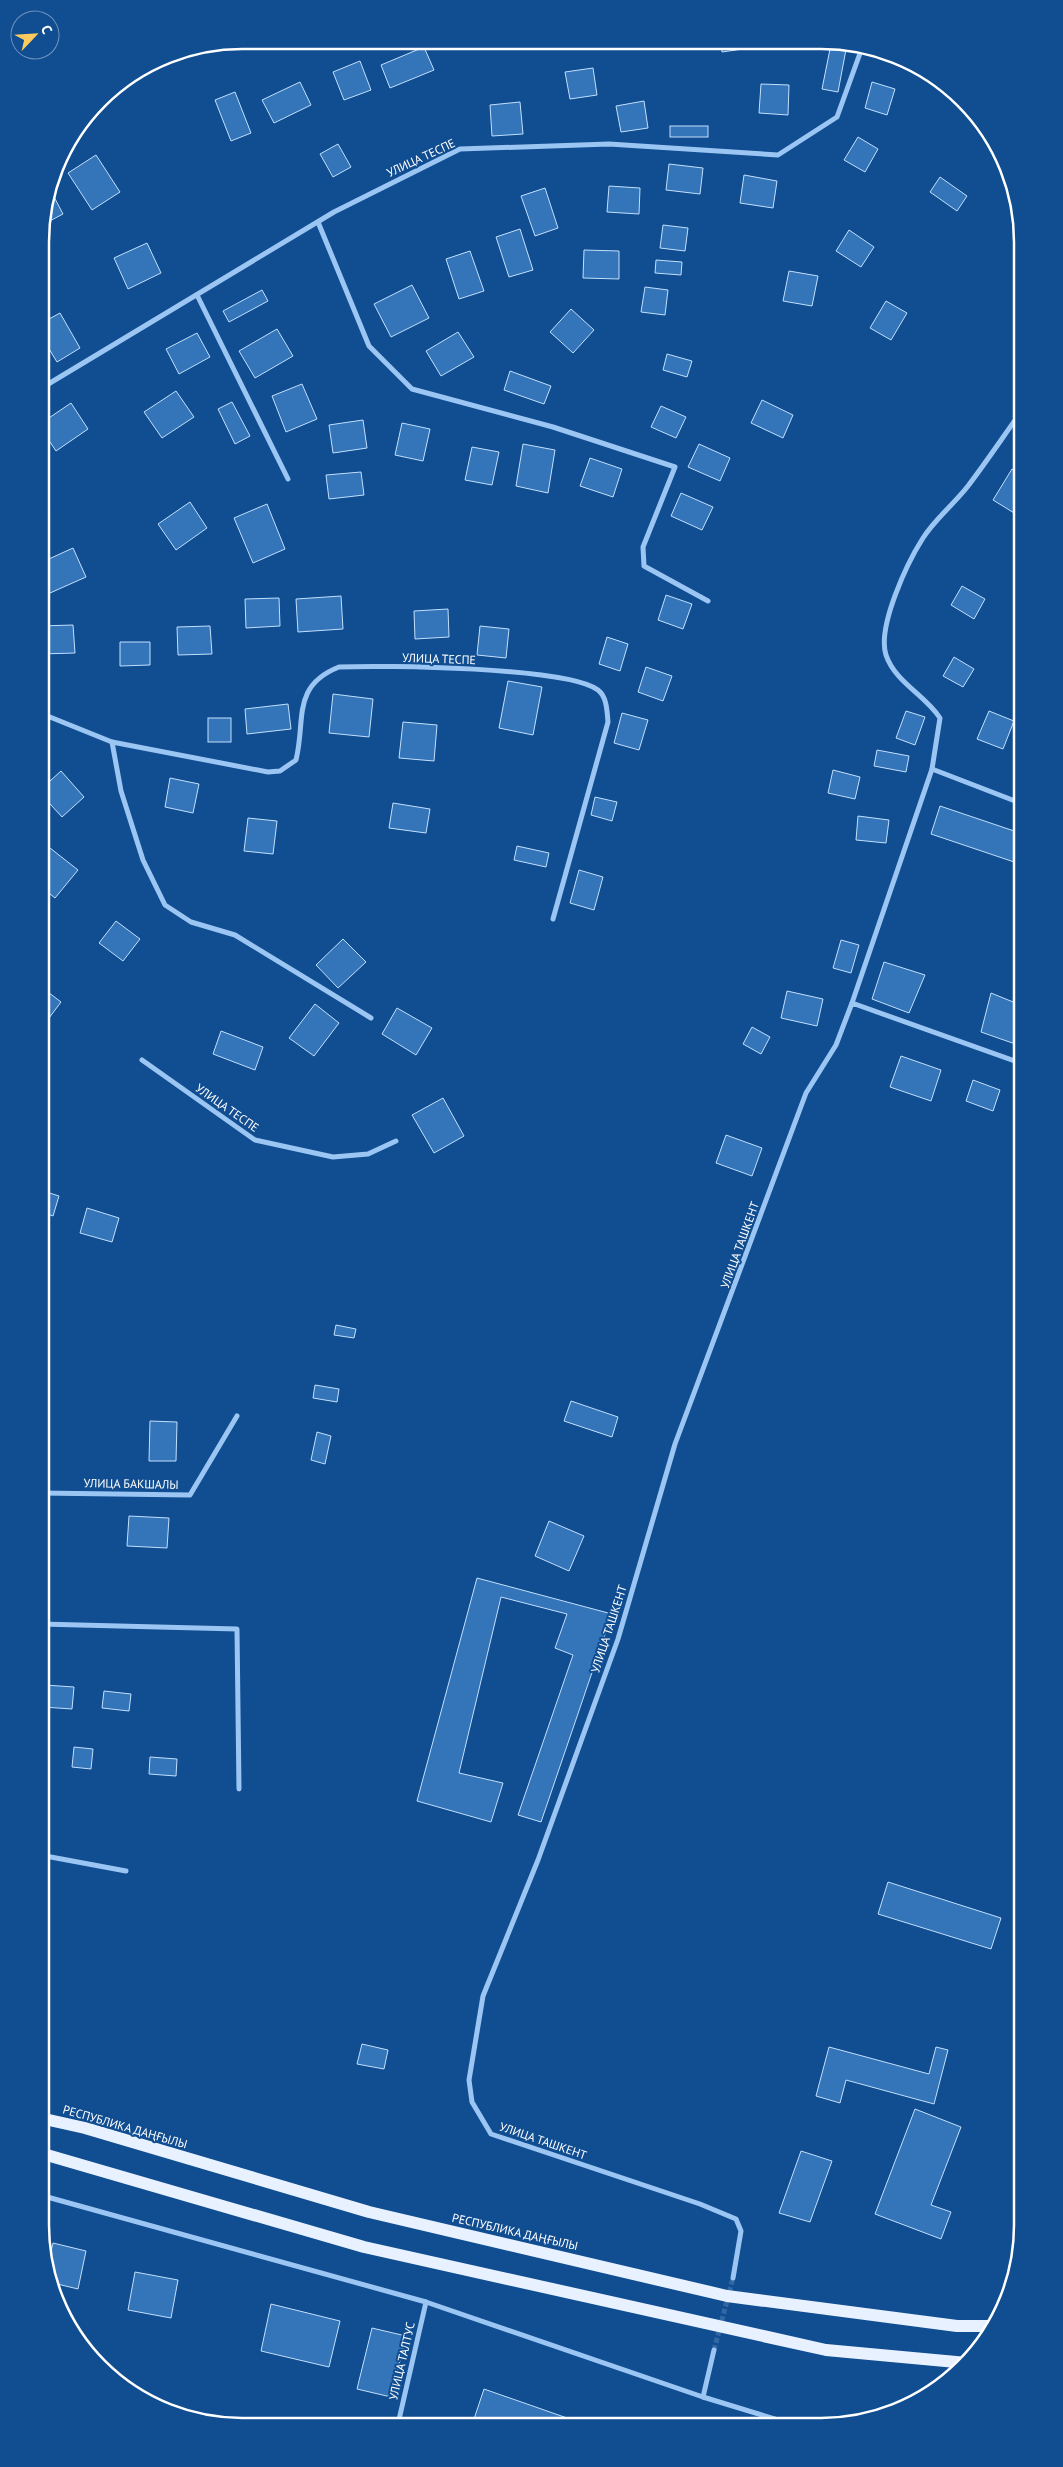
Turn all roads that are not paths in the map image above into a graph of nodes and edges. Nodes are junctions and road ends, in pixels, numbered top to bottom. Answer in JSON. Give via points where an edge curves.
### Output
{"nodes":[{"id":1,"x":860,"y":52,"type":"edge"},
{"id":2,"x":318,"y":222,"type":"junction"},
{"id":3,"x":197,"y":295,"type":"junction"},
{"id":4,"x":49,"y":384,"type":"edge"},
{"id":5,"x":1014,"y":421,"type":"edge"},
{"id":6,"x":288,"y":479,"type":"dead end"},
{"id":7,"x":708,"y":602,"type":"dead end"},
{"id":8,"x":49,"y":717,"type":"edge"},
{"id":9,"x":112,"y":742,"type":"junction"},
{"id":10,"x":932,"y":769,"type":"junction"},
{"id":11,"x":1014,"y":801,"type":"edge"},
{"id":12,"x":553,"y":919,"type":"dead end"},
{"id":13,"x":852,"y":1003,"type":"junction"},
{"id":14,"x":371,"y":1018,"type":"dead end"},
{"id":15,"x":142,"y":1060,"type":"dead end"},
{"id":16,"x":1014,"y":1061,"type":"edge"},
{"id":17,"x":396,"y":1141,"type":"dead end"},
{"id":18,"x":237,"y":1416,"type":"dead end"},
{"id":19,"x":49,"y":1493,"type":"edge"},
{"id":20,"x":49,"y":1624,"type":"edge"},
{"id":21,"x":239,"y":1789,"type":"dead end"},
{"id":22,"x":49,"y":1857,"type":"edge"},
{"id":23,"x":126,"y":1871,"type":"dead end"},
{"id":24,"x":49,"y":2120,"type":"edge"},
{"id":25,"x":49,"y":2156,"type":"edge"},
{"id":26,"x":49,"y":2197,"type":"edge"},
{"id":27,"x":733,"y":2278,"type":"tunnel mouth"},
{"id":28,"x":426,"y":2302,"type":"junction"},
{"id":29,"x":986,"y":2326,"type":"edge"},
{"id":30,"x":714,"y":2350,"type":"tunnel mouth"},
{"id":31,"x":957,"y":2362,"type":"edge"},
{"id":32,"x":703,"y":2397,"type":"junction"},
{"id":33,"x":399,"y":2418,"type":"edge"},
{"id":34,"x":772,"y":2418,"type":"edge"}],
"edges":[{"from":1,"to":2,"type":"street","name":"УЛИЦА ТЕСПЕ","via":[[836,117],[778,155],[609,144],[460,149]]},
{"from":2,"to":3,"type":"street","name":"УЛИЦА ТЕСПЕ"},
{"from":2,"to":7,"type":"street","via":[[369,346],[412,389],[553,427],[674,467],[643,547],[644,566]]},
{"from":3,"to":4,"type":"street","name":"УЛИЦА ТЕСПЕ"},
{"from":3,"to":6,"type":"street"},
{"from":5,"to":10,"type":"street","name":"УЛИЦА ТАШКЕНТ","via":[[968,487],[924,537],[896,590],[883,642],[893,670],[940,718]]},
{"from":8,"to":9,"type":"street","name":"УЛИЦА ТЕСПЕ"},
{"from":9,"to":12,"type":"street","name":"УЛИЦА ТЕСПЕ","via":[[268,772],[280,771],[296,760],[304,698],[326,672],[339,667],[543,674],[582,682],[602,695],[608,722]]},
{"from":9,"to":14,"type":"street","via":[[121,791],[143,860],[165,905],[191,922],[235,935]]},
{"from":10,"to":11,"type":"street"},
{"from":10,"to":13,"type":"street","name":"УЛИЦА ТАШКЕНТ"},
{"from":13,"to":16,"type":"street"},
{"from":13,"to":27,"type":"street","name":"УЛИЦА ТАШКЕНТ","via":[[836,1045],[806,1093],[675,1444],[618,1639],[538,1860],[483,1996],[469,2080],[472,2102],[491,2134],[736,2219],[741,2230]]},
{"from":15,"to":17,"type":"street","name":"УЛИЦА ТЕСПЕ","via":[[255,1140],[333,1157],[368,1154]]},
{"from":18,"to":19,"type":"street","name":"УЛИЦА БАКШАЛЫ","via":[[190,1495]]},
{"from":20,"to":21,"type":"street","via":[[237,1629]]},
{"from":22,"to":23,"type":"street"},
{"from":24,"to":29,"type":"main road","name":"РЕСПУБЛИКА ДАҢҒЫЛЫ","via":[[369,2212],[727,2296],[957,2326]]},
{"from":25,"to":31,"type":"main road","via":[[364,2247],[826,2350]]},
{"from":26,"to":28,"type":"street"},
{"from":28,"to":32,"type":"street"},
{"from":28,"to":33,"type":"street","name":"УЛИЦА ТАЛТУС"},
{"from":30,"to":32,"type":"street"},
{"from":32,"to":34,"type":"street"}]}
